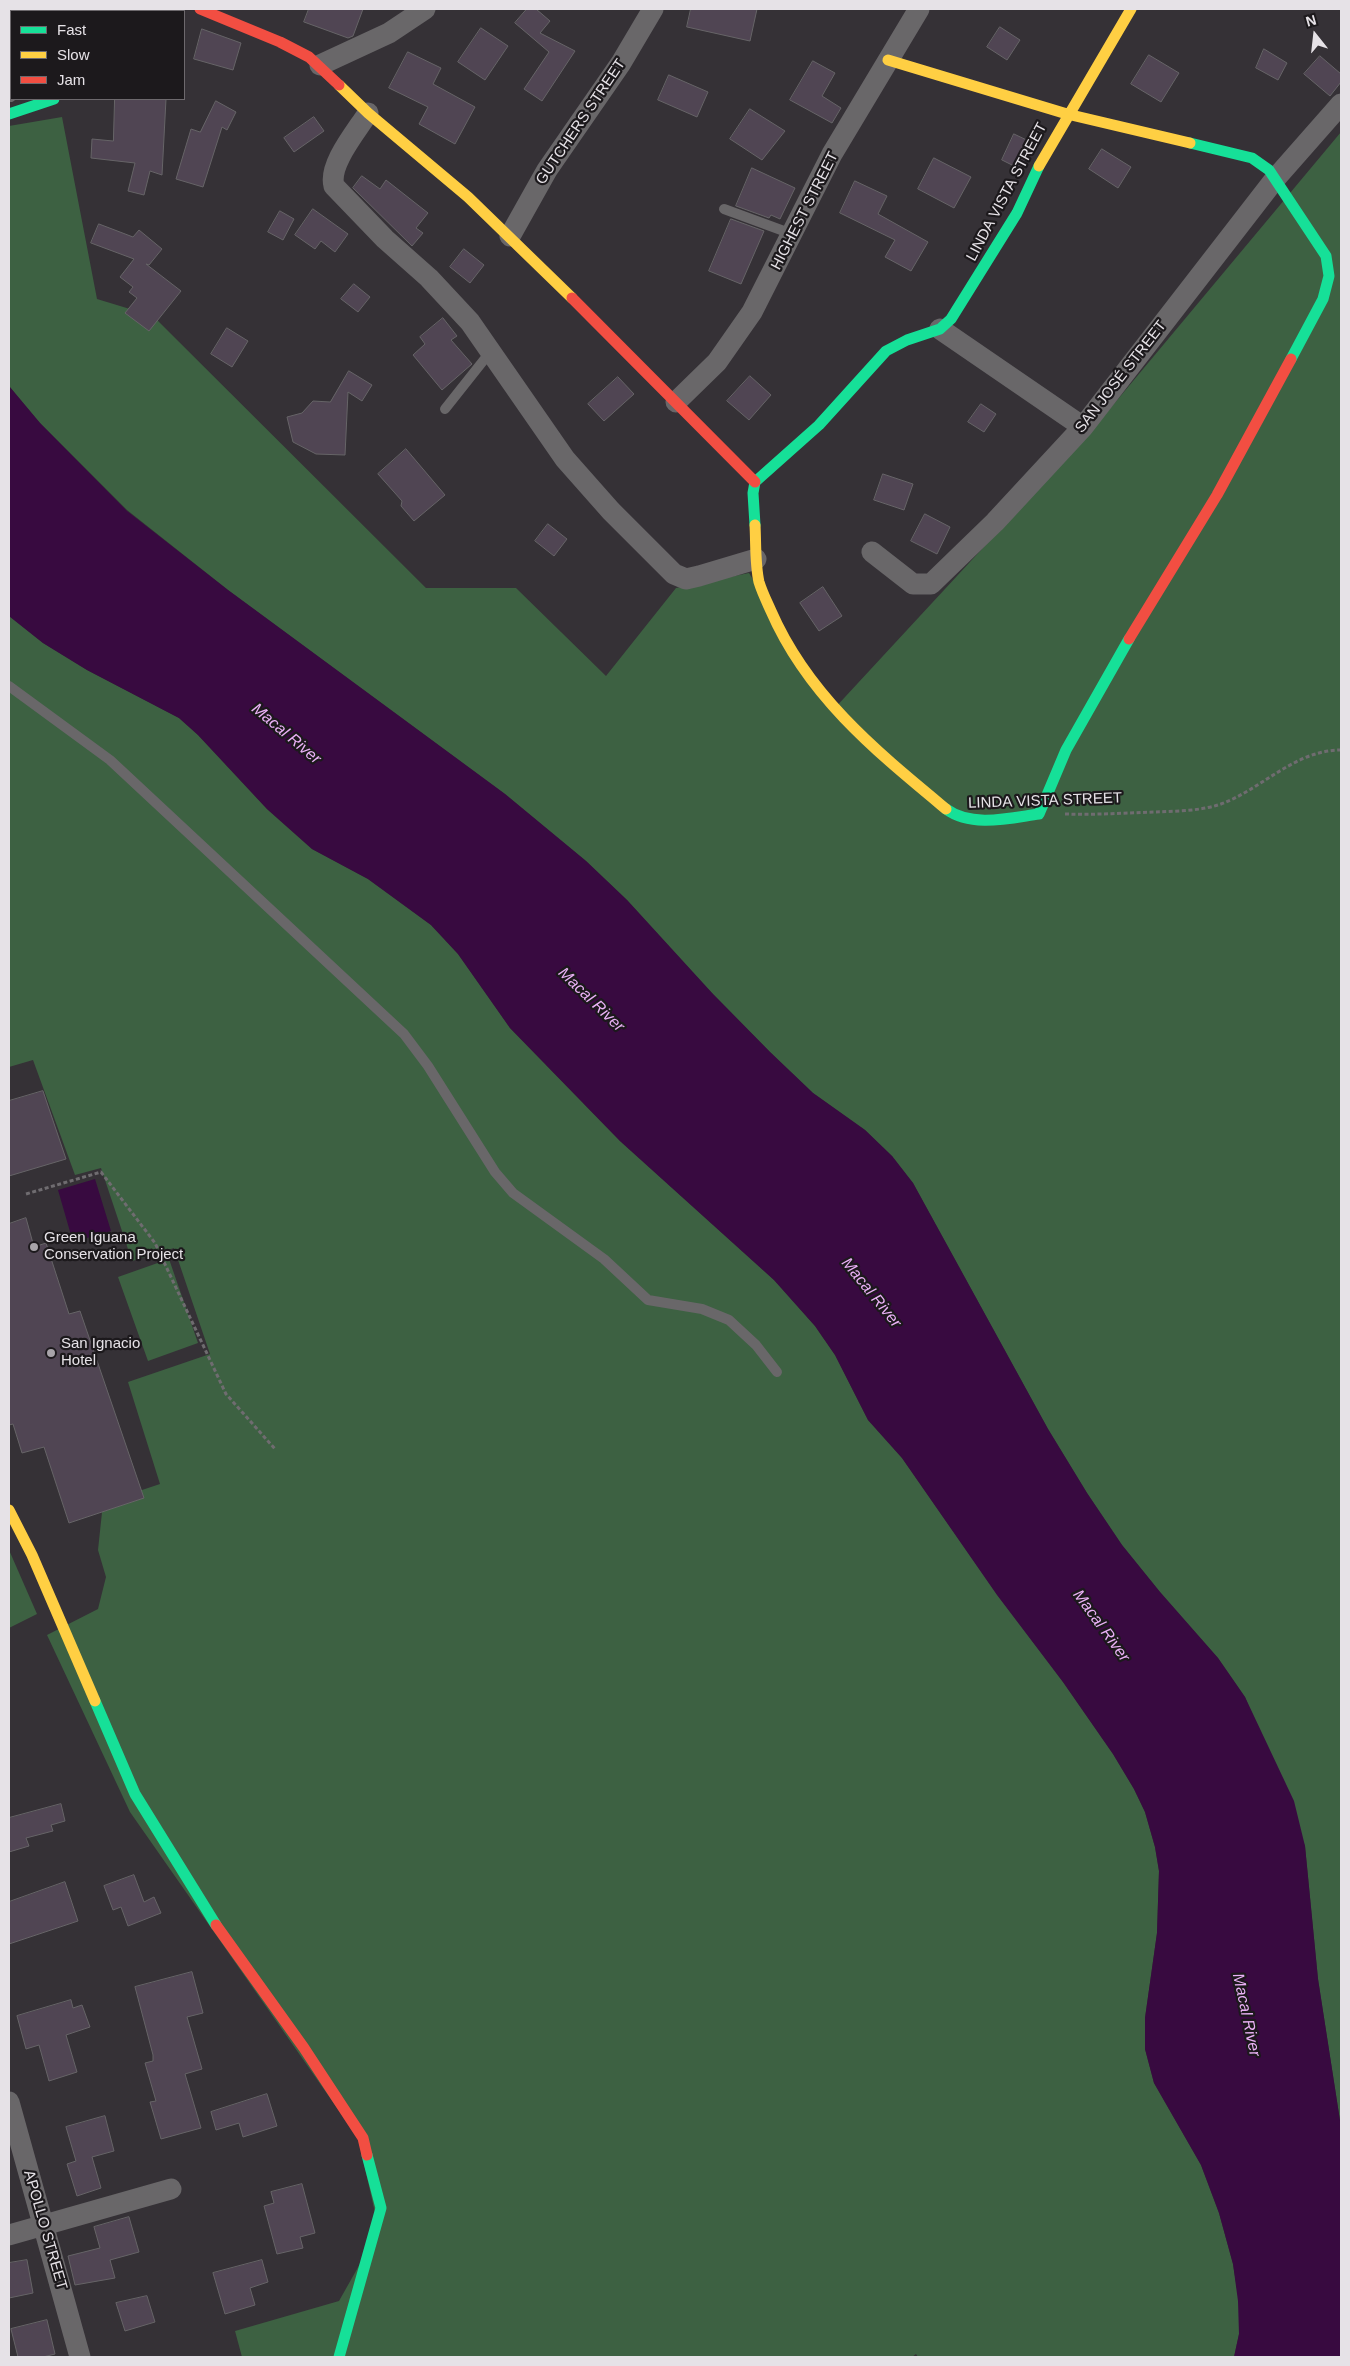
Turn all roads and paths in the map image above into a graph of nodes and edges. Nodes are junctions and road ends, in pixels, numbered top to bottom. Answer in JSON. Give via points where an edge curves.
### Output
{"nodes":[{"id":1,"x":200,"y":9,"type":"edge"},
{"id":2,"x":425,"y":9,"type":"edge"},
{"id":3,"x":653,"y":9,"type":"edge"},
{"id":4,"x":919,"y":9,"type":"edge"},
{"id":5,"x":1131,"y":9,"type":"edge"},
{"id":6,"x":888,"y":60,"type":"junction"},
{"id":7,"x":320,"y":66,"type":"junction"},
{"id":8,"x":22,"y":100,"type":"edge"},
{"id":9,"x":51,"y":100,"type":"edge"},
{"id":10,"x":1341,"y":104,"type":"edge"},
{"id":11,"x":33,"y":107,"type":"junction"},
{"id":12,"x":9,"y":114,"type":"edge"},
{"id":13,"x":368,"y":114,"type":"junction"},
{"id":14,"x":1067,"y":114,"type":"junction"},
{"id":15,"x":1275,"y":179,"type":"junction"},
{"id":16,"x":724,"y":209,"type":"dead end"},
{"id":17,"x":792,"y":234,"type":"junction"},
{"id":18,"x":510,"y":236,"type":"junction"},
{"id":19,"x":940,"y":329,"type":"junction"},
{"id":20,"x":492,"y":350,"type":"junction"},
{"id":21,"x":676,"y":402,"type":"junction"},
{"id":22,"x":445,"y":409,"type":"dead end"},
{"id":23,"x":1083,"y":427,"type":"junction"},
{"id":24,"x":755,"y":482,"type":"junction"},
{"id":25,"x":872,"y":552,"type":"dead end"},
{"id":26,"x":756,"y":559,"type":"junction"},
{"id":27,"x":9,"y":686,"type":"edge"},
{"id":28,"x":1341,"y":750,"type":"edge"},
{"id":29,"x":1039,"y":814,"type":"junction"},
{"id":30,"x":26,"y":1194,"type":"dead end"},
{"id":31,"x":777,"y":1372,"type":"dead end"},
{"id":32,"x":275,"y":1449,"type":"dead end"},
{"id":33,"x":9,"y":1510,"type":"edge"},
{"id":34,"x":9,"y":2102,"type":"edge"},
{"id":35,"x":171,"y":2189,"type":"dead end"},
{"id":36,"x":44,"y":2224,"type":"junction"},
{"id":37,"x":9,"y":2235,"type":"edge"},
{"id":38,"x":80,"y":2357,"type":"edge"},
{"id":39,"x":339,"y":2357,"type":"edge"}],
"edges":[{"from":1,"to":7,"type":"street","via":[[280,42]]},
{"from":2,"to":7,"type":"street","via":[[389,33]]},
{"from":3,"to":18,"type":"street","name":"GUTCHERS STREET","via":[[547,170]]},
{"from":4,"to":6,"type":"street","name":"HIGHEST STREET"},
{"from":5,"to":14,"type":"street","name":"LINDA VISTA STREET"},
{"from":6,"to":14,"type":"street"},
{"from":6,"to":17,"type":"street","name":"HIGHEST STREET","via":[[832,154]]},
{"from":7,"to":13,"type":"street"},
{"from":8,"to":11,"type":"lane"},
{"from":9,"to":11,"type":"street"},
{"from":10,"to":15,"type":"street","name":"SAN JOSÉ STREET"},
{"from":11,"to":12,"type":"street"},
{"from":13,"to":18,"type":"street"},
{"from":13,"to":20,"type":"street","via":[[335,166],[331,177],[334,186],[385,239],[429,278]]},
{"from":14,"to":15,"type":"street","via":[[1252,158],[1265,166]]},
{"from":14,"to":19,"type":"street","name":"LINDA VISTA STREET","via":[[1017,213],[961,306]]},
{"from":15,"to":23,"type":"street","name":"SAN JOSÉ STREET"},
{"from":15,"to":29,"type":"street","via":[[1326,256],[1329,276],[1322,299],[1217,495],[1118,656],[1066,750]]},
{"from":16,"to":17,"type":"lane"},
{"from":17,"to":21,"type":"street","name":"HIGHEST STREET","via":[[752,312],[730,345]]},
{"from":18,"to":21,"type":"street"},
{"from":19,"to":23,"type":"street"},
{"from":19,"to":24,"type":"street","name":"LINDA VISTA STREET","via":[[886,351],[819,425]]},
{"from":20,"to":22,"type":"lane"},
{"from":20,"to":26,"type":"street","via":[[565,459],[674,574],[686,578],[699,576]]},
{"from":21,"to":24,"type":"street"},
{"from":23,"to":25,"type":"street","name":"SAN JOSÉ STREET","via":[[995,522],[931,584],[913,584]]},
{"from":24,"to":26,"type":"street","name":"LINDA VISTA STREET"},
{"from":26,"to":29,"type":"street","name":"LINDA VISTA STREET","via":[[767,606],[805,671],[838,714],[883,757],[960,818],[985,820]]},
{"from":27,"to":31,"type":"lane","via":[[110,760],[404,1034],[513,1194],[604,1259],[648,1300],[702,1309],[729,1320],[756,1345]]},
{"from":28,"to":29,"type":"path","name":"LINDA VISTA STREET","via":[[1308,757],[1210,807],[1096,815]]},
{"from":30,"to":32,"type":"path","via":[[101,1172],[155,1244],[226,1394]]},
{"from":33,"to":39,"type":"street","via":[[32,1555],[135,1794],[202,1905],[304,2048],[363,2138],[381,2208]]},
{"from":34,"to":36,"type":"street","name":"APOLLO STREET"},
{"from":35,"to":36,"type":"street"},
{"from":36,"to":37,"type":"street"},
{"from":36,"to":38,"type":"street","name":"APOLLO STREET"}]}
